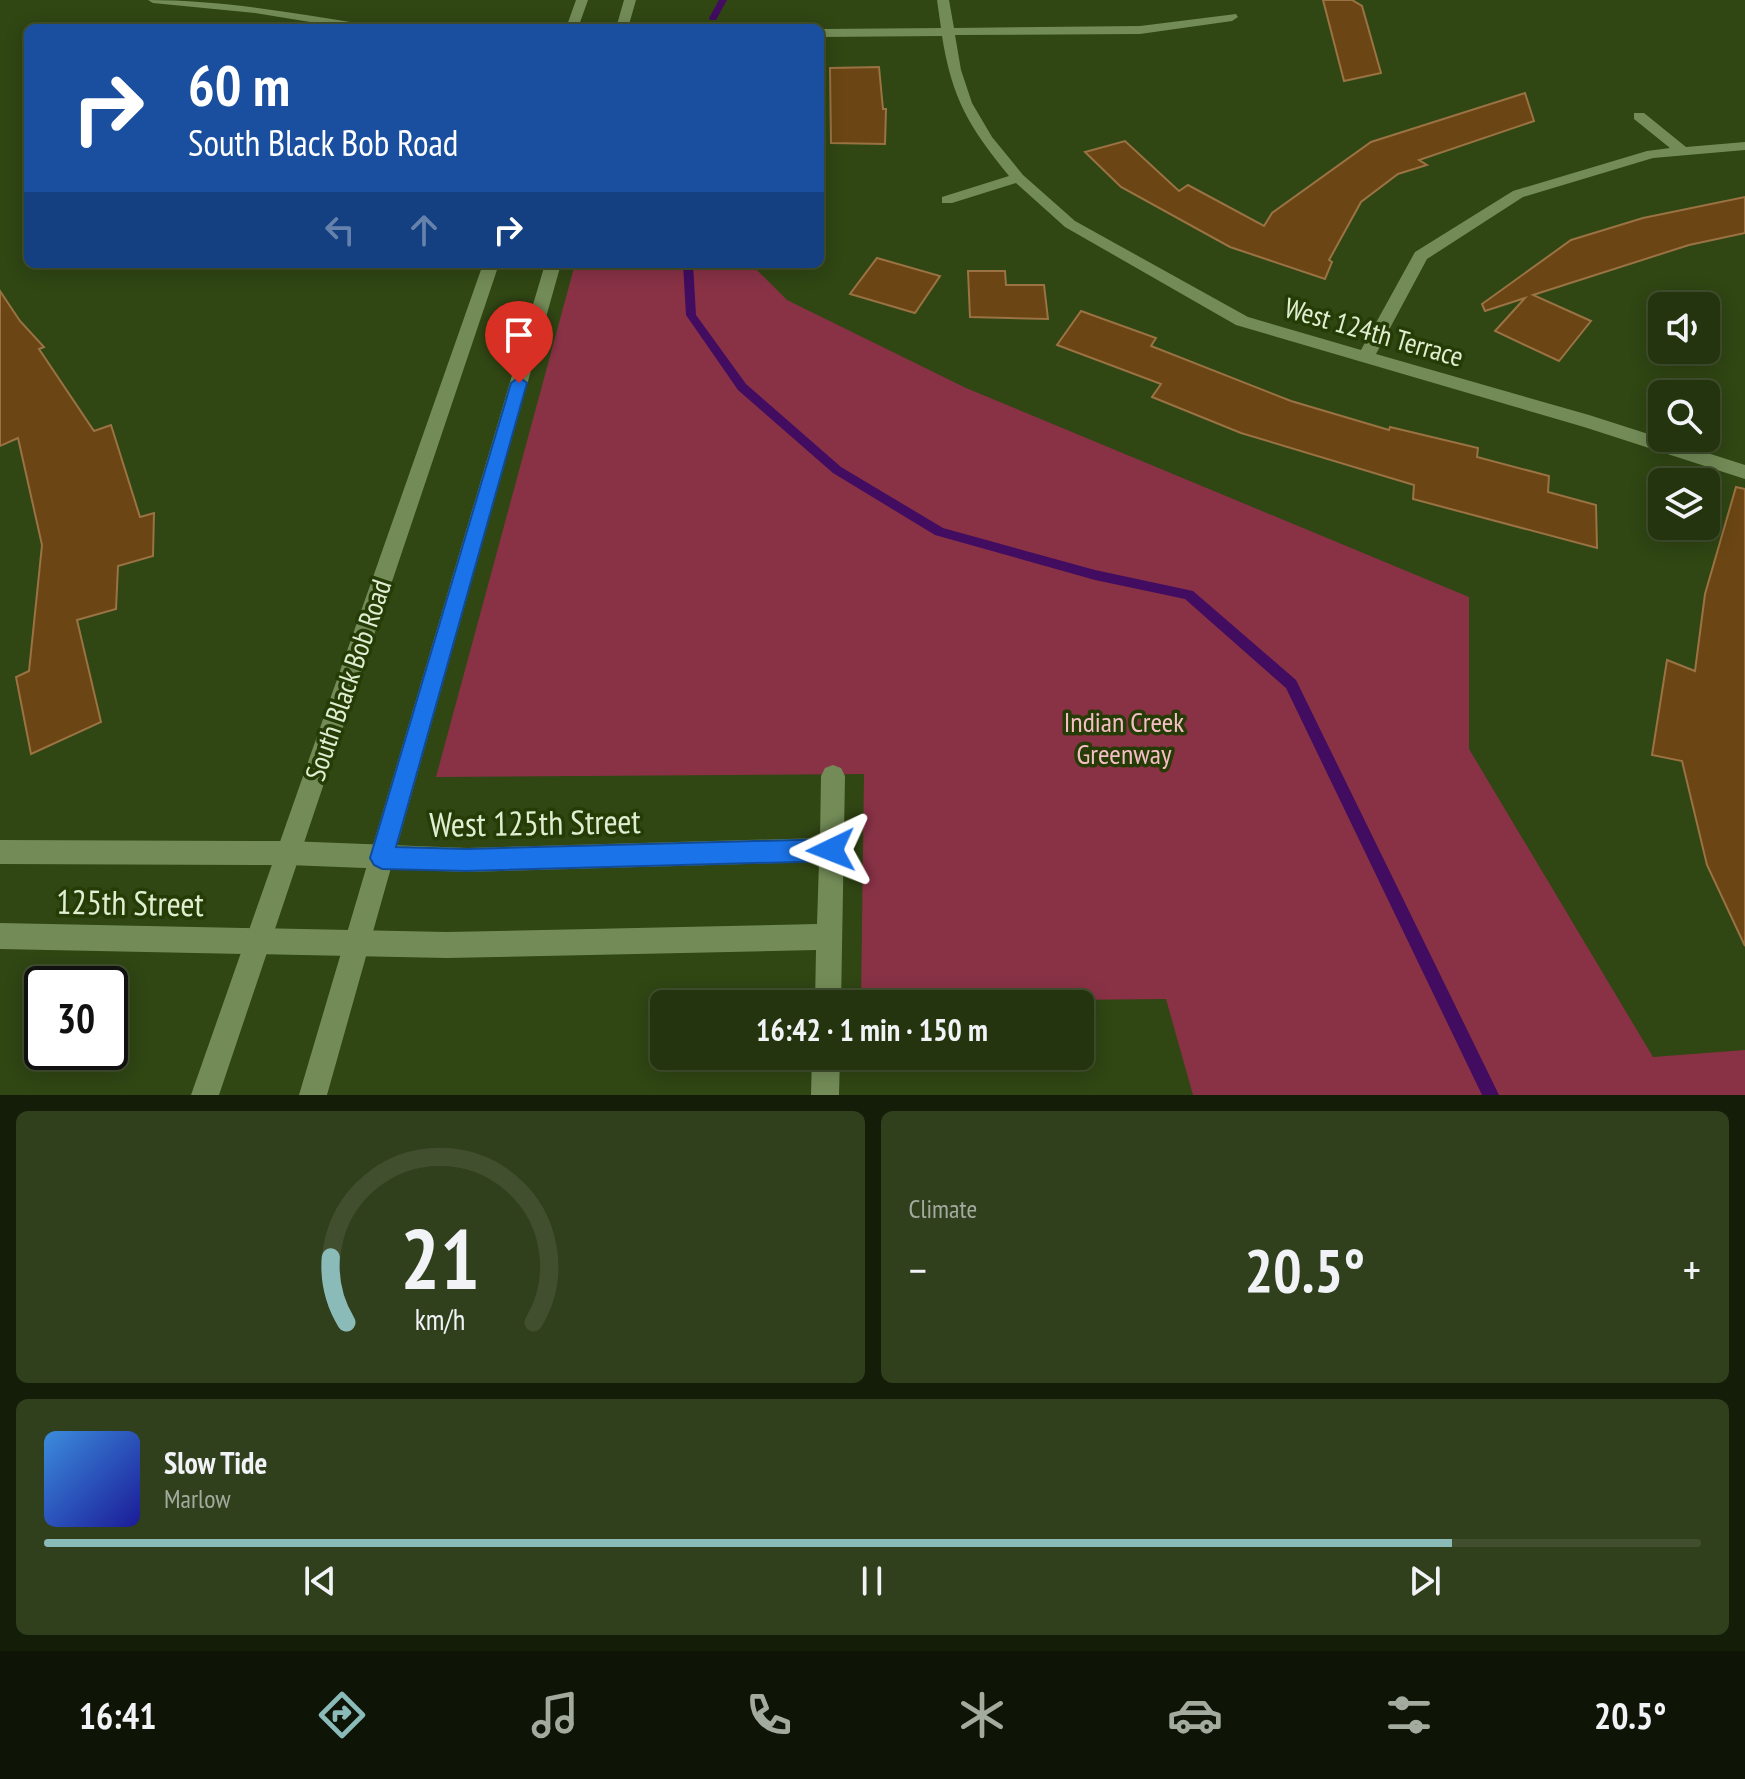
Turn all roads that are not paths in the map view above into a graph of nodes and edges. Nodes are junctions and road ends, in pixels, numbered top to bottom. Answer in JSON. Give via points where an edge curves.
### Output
{"nodes":[{"id":1,"x":153,"y":0,"type":"edge"},
{"id":2,"x":582,"y":0,"type":"edge"},
{"id":3,"x":630,"y":0,"type":"edge"},
{"id":4,"x":943,"y":0,"type":"edge"},
{"id":5,"x":1232,"y":17,"type":"dead end"},
{"id":6,"x":343,"y":24,"type":"edge"},
{"id":7,"x":573,"y":24,"type":"edge"},
{"id":8,"x":623,"y":24,"type":"edge"},
{"id":9,"x":824,"y":33,"type":"edge"},
{"id":10,"x":947,"y":33,"type":"junction"},
{"id":11,"x":1639,"y":116,"type":"dead end"},
{"id":12,"x":1745,"y":146,"type":"edge"},
{"id":13,"x":1682,"y":151,"type":"junction"},
{"id":14,"x":1018,"y":178,"type":"junction"},
{"id":15,"x":947,"y":200,"type":"dead end"},
{"id":16,"x":490,"y":268,"type":"edge"},
{"id":17,"x":552,"y":268,"type":"edge"},
{"id":18,"x":1366,"y":357,"type":"junction"},
{"id":19,"x":1745,"y":472,"type":"edge"},
{"id":20,"x":833,"y":776,"type":"dead end"},
{"id":21,"x":831,"y":850,"type":"junction"},
{"id":22,"x":0,"y":852,"type":"edge"},
{"id":23,"x":288,"y":853,"type":"junction"},
{"id":24,"x":382,"y":858,"type":"junction"},
{"id":25,"x":0,"y":936,"type":"edge"},
{"id":26,"x":829,"y":937,"type":"junction"},
{"id":27,"x":259,"y":940,"type":"junction"},
{"id":28,"x":357,"y":943,"type":"junction"},
{"id":29,"x":828,"y":990,"type":"edge"},
{"id":30,"x":826,"y":1070,"type":"edge"},
{"id":31,"x":205,"y":1095,"type":"edge"},
{"id":32,"x":313,"y":1095,"type":"edge"},
{"id":33,"x":825,"y":1095,"type":"edge"}],
"edges":[{"from":1,"to":6,"type":"lane"},
{"from":2,"to":7,"type":"street"},
{"from":3,"to":8,"type":"street"},
{"from":4,"to":10,"type":"street","name":"West 124th Terrace"},
{"from":5,"to":10,"type":"street","via":[[1140,30]]},
{"from":9,"to":10,"type":"street"},
{"from":10,"to":14,"type":"street","name":"West 124th Terrace","via":[[965,103]]},
{"from":11,"to":13,"type":"street"},
{"from":12,"to":13,"type":"street"},
{"from":13,"to":18,"type":"street","via":[[1652,154],[1518,194],[1421,256]]},
{"from":14,"to":15,"type":"street"},
{"from":14,"to":18,"type":"street","name":"West 124th Terrace","via":[[1070,224],[1242,321]]},
{"from":16,"to":23,"type":"street","name":"South Black Bob Road"},
{"from":17,"to":24,"type":"street"},
{"from":18,"to":19,"type":"street","name":"West 124th Terrace"},
{"from":20,"to":21,"type":"street"},
{"from":21,"to":24,"type":"street","name":"West 125th Street"},
{"from":21,"to":26,"type":"street"},
{"from":22,"to":23,"type":"street","name":"West 125th Street"},
{"from":23,"to":24,"type":"street","name":"West 125th Street"},
{"from":23,"to":27,"type":"street","name":"South Black Bob Road"},
{"from":24,"to":28,"type":"street"},
{"from":25,"to":27,"type":"street","name":"125th Street"},
{"from":26,"to":28,"type":"street"},
{"from":26,"to":29,"type":"street"},
{"from":27,"to":28,"type":"street"},
{"from":27,"to":31,"type":"street","name":"South Black Bob Road"},
{"from":28,"to":32,"type":"street"},
{"from":30,"to":33,"type":"street"}]}
